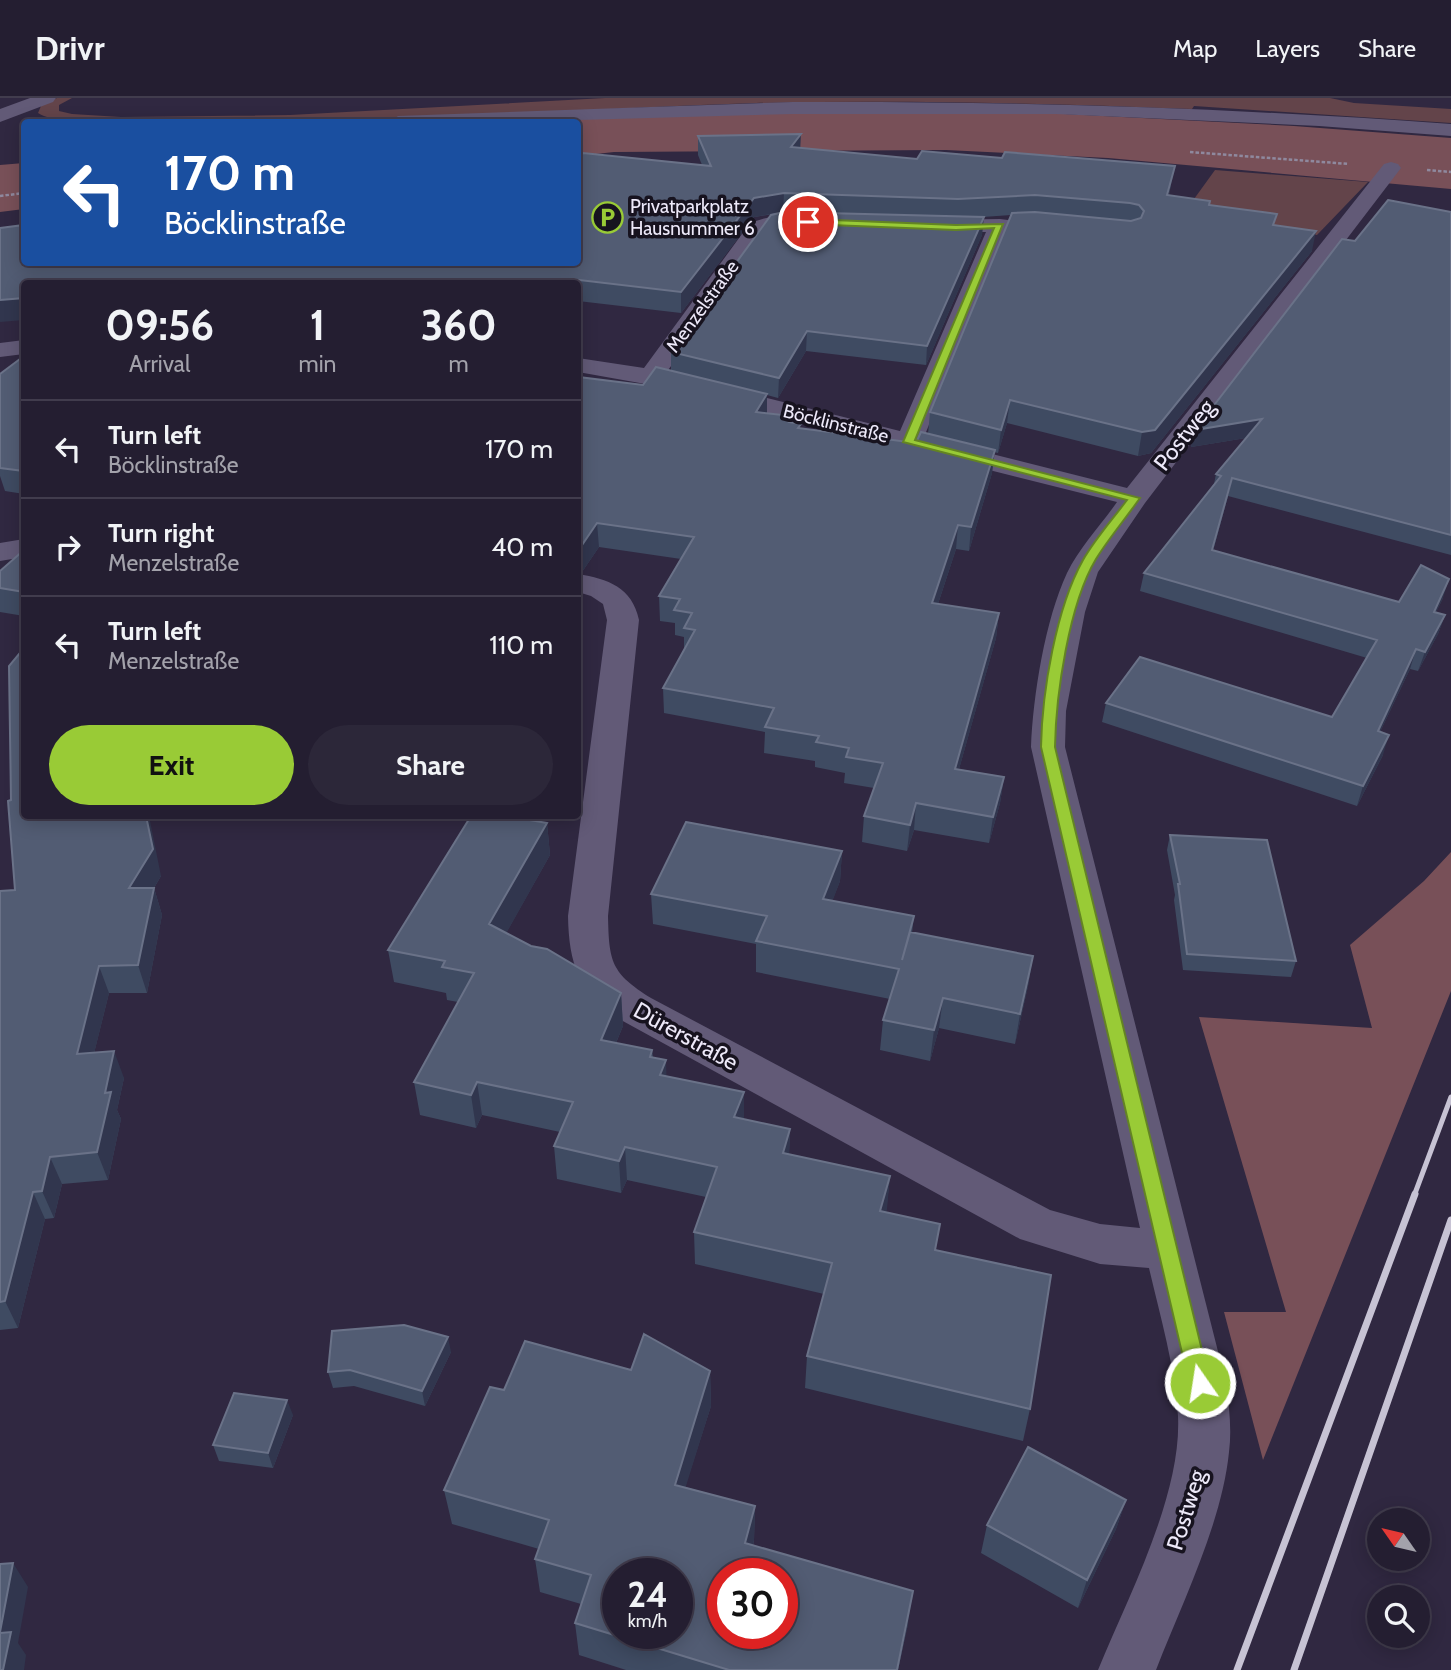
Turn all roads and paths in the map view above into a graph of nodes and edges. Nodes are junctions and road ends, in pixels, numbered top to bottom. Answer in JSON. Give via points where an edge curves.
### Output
{"nodes":[{"id":1,"x":47,"y":98,"type":"edge"},
{"id":2,"x":0,"y":116,"type":"edge"},
{"id":3,"x":466,"y":119,"type":"edge"},
{"id":4,"x":0,"y":123,"type":"edge"},
{"id":5,"x":21,"y":126,"type":"edge"},
{"id":6,"x":1451,"y":130,"type":"edge"},
{"id":7,"x":1391,"y":167,"type":"dead end"},
{"id":8,"x":21,"y":193,"type":"edge"},
{"id":9,"x":0,"y":196,"type":"edge"},
{"id":10,"x":836,"y":223,"type":"edge"},
{"id":11,"x":903,"y":225,"type":"edge"},
{"id":12,"x":21,"y":347,"type":"edge"},
{"id":13,"x":0,"y":350,"type":"edge"},
{"id":14,"x":581,"y":365,"type":"edge"},
{"id":15,"x":651,"y":377,"type":"junction"},
{"id":16,"x":909,"y":442,"type":"junction"},
{"id":17,"x":1134,"y":498,"type":"junction"},
{"id":18,"x":21,"y":548,"type":"edge"},
{"id":19,"x":0,"y":552,"type":"edge"},
{"id":20,"x":581,"y":584,"type":"edge"},
{"id":21,"x":1168,"y":1250,"type":"junction"},
{"id":22,"x":1127,"y":1670,"type":"edge"}],
"edges":[{"from":1,"to":2,"type":"street"},
{"from":3,"to":6,"type":"street","via":[[906,105],[1194,113]]},
{"from":4,"to":5,"type":"street"},
{"from":7,"to":17,"type":"street","name":"Postweg"},
{"from":8,"to":9,"type":"path"},
{"from":10,"to":15,"type":"street","name":"Menzelstraße","via":[[783,221],[758,228]]},
{"from":11,"to":16,"type":"street","via":[[968,228],[1011,224]]},
{"from":12,"to":13,"type":"street"},
{"from":14,"to":15,"type":"street","name":"Böcklinstraße"},
{"from":15,"to":16,"type":"street","name":"Böcklinstraße"},
{"from":16,"to":17,"type":"street","name":"Böcklinstraße"},
{"from":17,"to":21,"type":"street","name":"Postweg","via":[[1077,586],[1047,730],[1053,773]]},
{"from":18,"to":19,"type":"street"},
{"from":20,"to":21,"type":"street","name":"Dürerstraße","via":[[611,593],[620,604],[623,620],[588,916],[589,951],[601,984],[647,1016],[1037,1224],[1100,1244]]},
{"from":21,"to":22,"type":"street","name":"Postweg","via":[[1200,1383],[1203,1451],[1186,1521]]}]}
